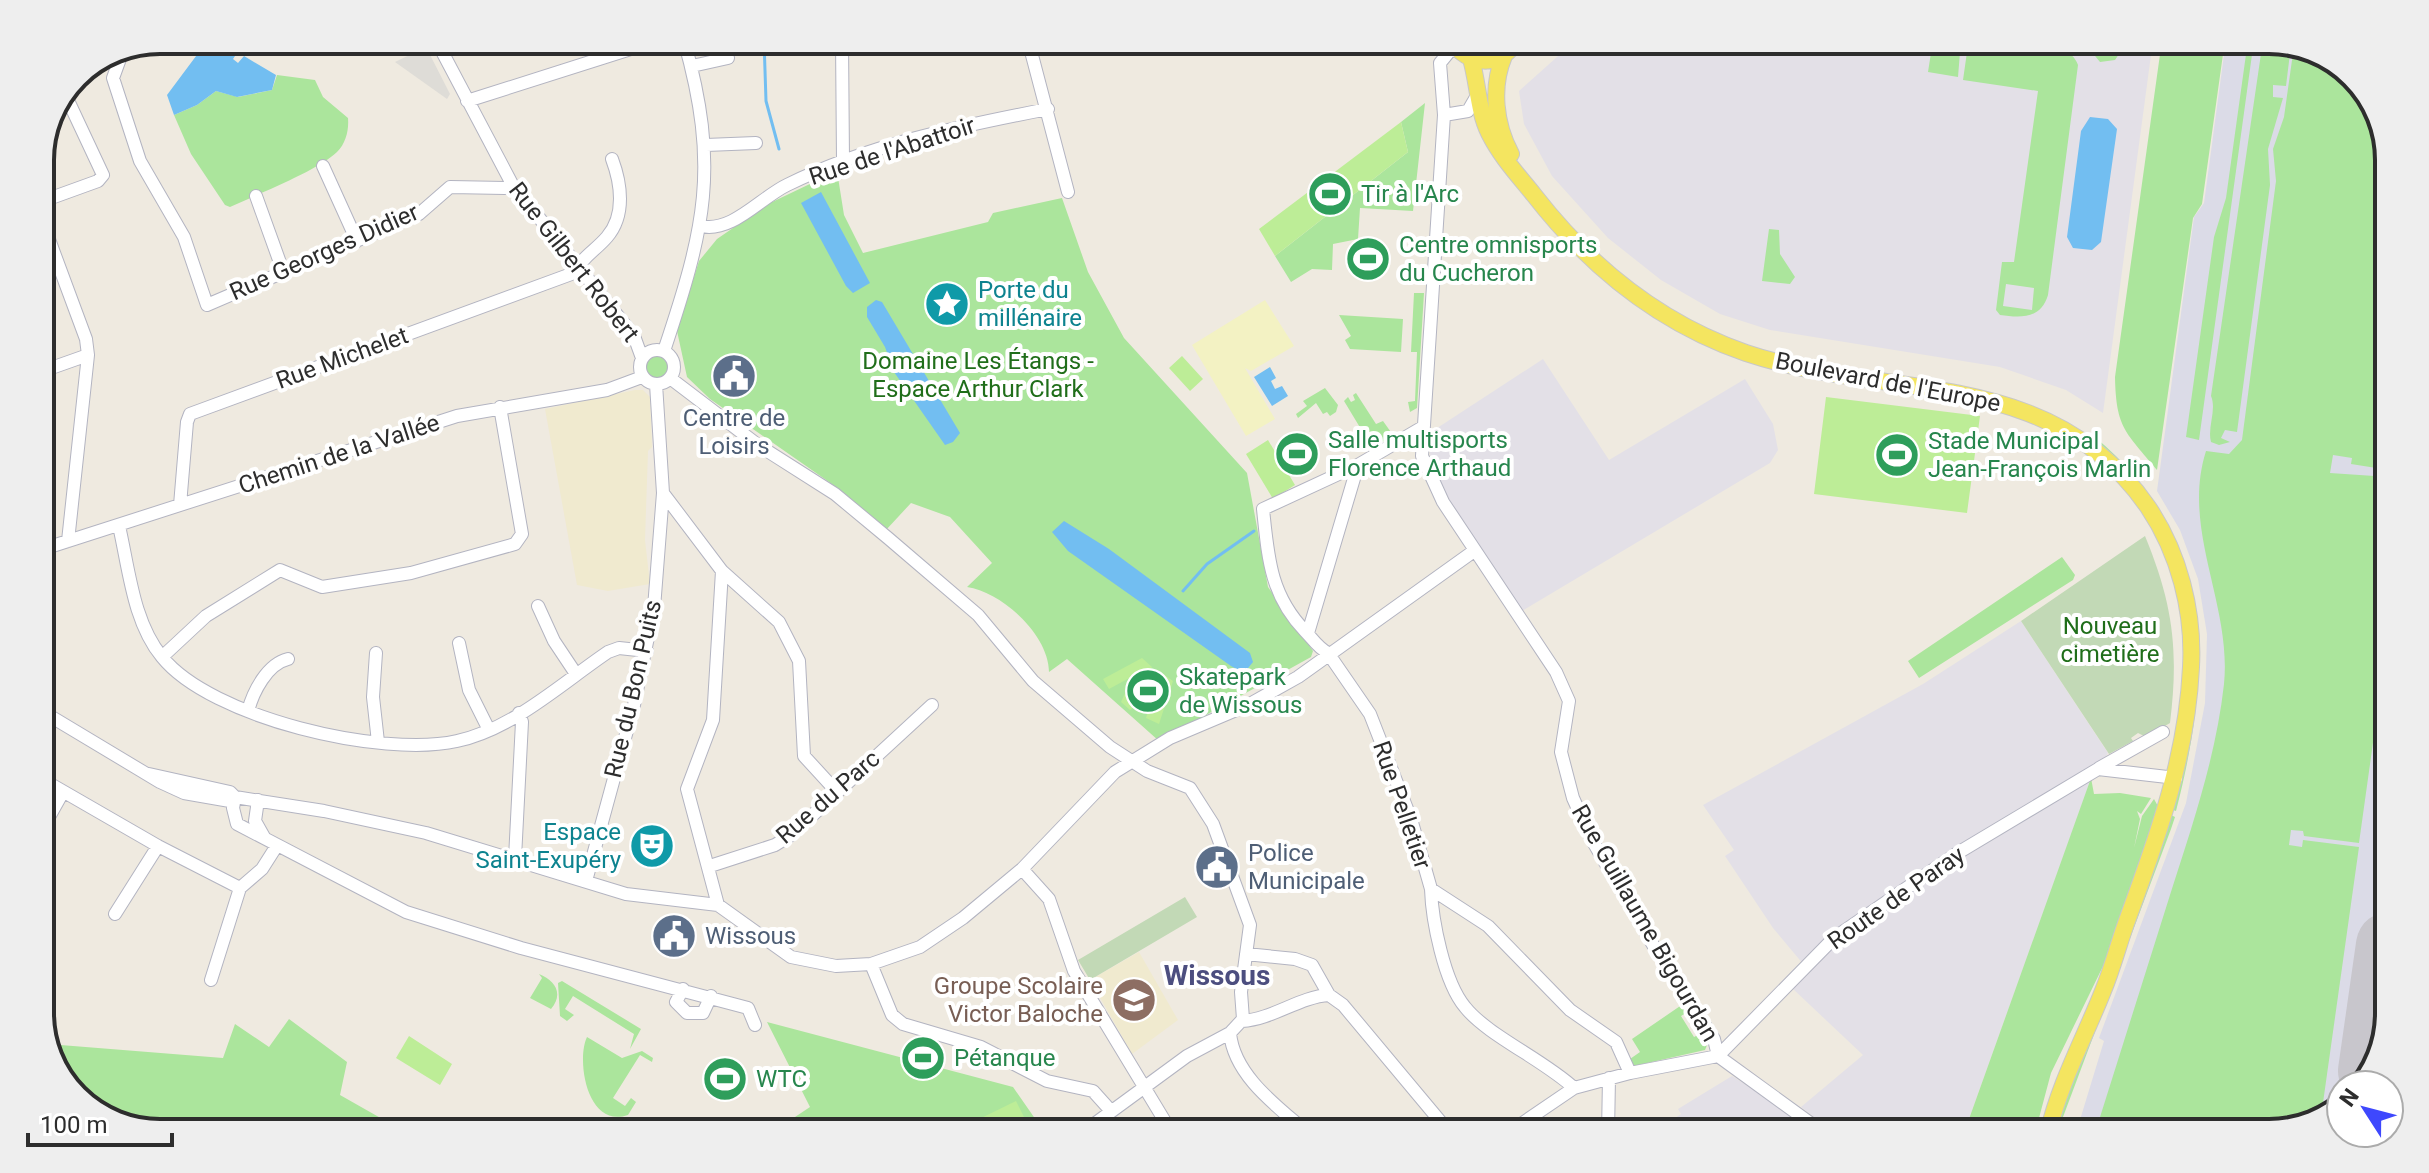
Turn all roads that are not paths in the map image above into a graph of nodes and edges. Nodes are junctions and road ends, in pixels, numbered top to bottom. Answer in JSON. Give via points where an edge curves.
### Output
{"nodes":[{"id":1,"x":443,"y":54,"type":"edge"},
{"id":2,"x":615,"y":54,"type":"edge"},
{"id":3,"x":688,"y":54,"type":"edge"},
{"id":4,"x":842,"y":54,"type":"edge"},
{"id":5,"x":1032,"y":54,"type":"edge"},
{"id":6,"x":1447,"y":54,"type":"edge"},
{"id":7,"x":1462,"y":54,"type":"edge"},
{"id":8,"x":1472,"y":54,"type":"edge"},
{"id":9,"x":1504,"y":56,"type":"joint"},
{"id":10,"x":728,"y":58,"type":"dead end"},
{"id":11,"x":119,"y":63,"type":"edge"},
{"id":12,"x":692,"y":66,"type":"junction"},
{"id":13,"x":1479,"y":92,"type":"junction"},
{"id":14,"x":467,"y":101,"type":"junction"},
{"id":15,"x":70,"y":105,"type":"edge"},
{"id":16,"x":1048,"y":109,"type":"junction"},
{"id":17,"x":1444,"y":115,"type":"junction"},
{"id":18,"x":756,"y":143,"type":"dead end"},
{"id":19,"x":706,"y":145,"type":"junction"},
{"id":20,"x":612,"y":159,"type":"dead end"},
{"id":21,"x":843,"y":161,"type":"junction"},
{"id":22,"x":323,"y":166,"type":"dead end"},
{"id":23,"x":512,"y":184,"type":"junction"},
{"id":24,"x":1527,"y":187,"type":"junction"},
{"id":25,"x":1068,"y":192,"type":"dead end"},
{"id":26,"x":256,"y":196,"type":"dead end"},
{"id":27,"x":54,"y":197,"type":"edge"},
{"id":28,"x":701,"y":226,"type":"junction"},
{"id":29,"x":357,"y":241,"type":"junction"},
{"id":30,"x":54,"y":253,"type":"edge"},
{"id":31,"x":578,"y":266,"type":"junction"},
{"id":32,"x":283,"y":271,"type":"junction"},
{"id":33,"x":664,"y":351,"type":"junction"},
{"id":34,"x":88,"y":355,"type":"junction"},
{"id":35,"x":642,"y":358,"type":"junction"},
{"id":36,"x":54,"y":367,"type":"edge"},
{"id":37,"x":642,"y":377,"type":"junction"},
{"id":38,"x":670,"y":378,"type":"junction"},
{"id":39,"x":656,"y":384,"type":"junction"},
{"id":40,"x":500,"y":407,"type":"junction"},
{"id":41,"x":1423,"y":427,"type":"junction"},
{"id":42,"x":1358,"y":465,"type":"junction"},
{"id":43,"x":663,"y":493,"type":"junction"},
{"id":44,"x":180,"y":505,"type":"junction"},
{"id":45,"x":119,"y":526,"type":"junction"},
{"id":46,"x":68,"y":541,"type":"junction"},
{"id":47,"x":54,"y":546,"type":"edge"},
{"id":48,"x":1474,"y":551,"type":"junction"},
{"id":49,"x":722,"y":571,"type":"junction"},
{"id":50,"x":538,"y":606,"type":"dead end"},
{"id":51,"x":1308,"y":633,"type":"junction"},
{"id":52,"x":459,"y":643,"type":"dead end"},
{"id":53,"x":647,"y":651,"type":"junction"},
{"id":54,"x":376,"y":653,"type":"dead end"},
{"id":55,"x":1328,"y":653,"type":"junction"},
{"id":56,"x":162,"y":657,"type":"junction"},
{"id":57,"x":288,"y":659,"type":"dead end"},
{"id":58,"x":576,"y":674,"type":"junction"},
{"id":59,"x":932,"y":705,"type":"dead end"},
{"id":60,"x":248,"y":711,"type":"junction"},
{"id":61,"x":519,"y":713,"type":"junction"},
{"id":62,"x":54,"y":718,"type":"edge"},
{"id":63,"x":489,"y":730,"type":"junction"},
{"id":64,"x":2163,"y":732,"type":"dead end"},
{"id":65,"x":378,"y":742,"type":"junction"},
{"id":66,"x":1133,"y":761,"type":"junction"},
{"id":67,"x":2098,"y":769,"type":"junction"},
{"id":68,"x":2176,"y":778,"type":"junction"},
{"id":69,"x":54,"y":787,"type":"edge"},
{"id":70,"x":63,"y":792,"type":"junction"},
{"id":71,"x":837,"y":792,"type":"junction"},
{"id":72,"x":235,"y":797,"type":"junction"},
{"id":73,"x":258,"y":800,"type":"junction"},
{"id":74,"x":54,"y":808,"type":"edge"},
{"id":75,"x":271,"y":843,"type":"junction"},
{"id":76,"x":158,"y":846,"type":"junction"},
{"id":77,"x":515,"y":858,"type":"junction"},
{"id":78,"x":710,"y":866,"type":"junction"},
{"id":79,"x":1022,"y":869,"type":"junction"},
{"id":80,"x":586,"y":881,"type":"junction"},
{"id":81,"x":240,"y":888,"type":"junction"},
{"id":82,"x":1431,"y":889,"type":"junction"},
{"id":83,"x":718,"y":905,"type":"junction"},
{"id":84,"x":115,"y":914,"type":"dead end"},
{"id":85,"x":2117,"y":947,"type":"junction"},
{"id":86,"x":1246,"y":954,"type":"junction"},
{"id":87,"x":871,"y":964,"type":"junction"},
{"id":88,"x":211,"y":980,"type":"dead end"},
{"id":89,"x":683,"y":989,"type":"junction"},
{"id":90,"x":1329,"y":995,"type":"junction"},
{"id":91,"x":711,"y":996,"type":"junction"},
{"id":92,"x":1242,"y":1021,"type":"junction"},
{"id":93,"x":755,"y":1025,"type":"dead end"},
{"id":94,"x":1230,"y":1033,"type":"junction"},
{"id":95,"x":1718,"y":1056,"type":"junction"},
{"id":96,"x":1630,"y":1073,"type":"junction"},
{"id":97,"x":1609,"y":1078,"type":"junction"},
{"id":98,"x":1143,"y":1088,"type":"junction"},
{"id":99,"x":1574,"y":1088,"type":"junction"},
{"id":100,"x":1111,"y":1111,"type":"junction"},
{"id":101,"x":1100,"y":1119,"type":"edge"},
{"id":102,"x":1163,"y":1119,"type":"edge"},
{"id":103,"x":1292,"y":1119,"type":"edge"},
{"id":104,"x":1438,"y":1119,"type":"edge"},
{"id":105,"x":1529,"y":1119,"type":"edge"},
{"id":106,"x":1608,"y":1119,"type":"edge"},
{"id":107,"x":1805,"y":1119,"type":"edge"},
{"id":108,"x":2041,"y":1119,"type":"edge"},
{"id":109,"x":2052,"y":1119,"type":"edge"}],
"edges":[{"from":1,"to":14,"type":"street","name":"Rue Gilbert Robert"},
{"from":2,"to":14,"type":"street"},
{"from":3,"to":12,"type":"street"},
{"from":4,"to":21,"type":"street"},
{"from":5,"to":16,"type":"street"},
{"from":6,"to":17,"type":"street","name":"Rue Guillaume Bigourdan","via":[[1440,63]]},
{"from":7,"to":13,"type":"main road","name":"Boulevard de l'Europe"},
{"from":8,"to":9,"type":"main road","via":[[1488,61]]},
{"from":9,"to":24,"type":"main road","name":"Boulevard de l'Europe","via":[[1496,94],[1499,120]]},
{"from":10,"to":12,"type":"street"},
{"from":11,"to":32,"type":"street","name":"Rue Georges Didier","via":[[113,78],[140,161],[184,237],[207,305]]},
{"from":12,"to":19,"type":"street"},
{"from":13,"to":17,"type":"street","via":[[1468,111]]},
{"from":13,"to":24,"type":"main road","name":"Boulevard de l'Europe","via":[[1488,131]]},
{"from":14,"to":23,"type":"street","name":"Rue Gilbert Robert"},
{"from":15,"to":27,"type":"street","via":[[103,175]]},
{"from":16,"to":21,"type":"street","name":"Rue de l'Abattoir","via":[[966,125]]},
{"from":16,"to":25,"type":"street"},
{"from":17,"to":41,"type":"street","name":"Rue Guillaume Bigourdan"},
{"from":18,"to":19,"type":"street"},
{"from":19,"to":28,"type":"street"},
{"from":20,"to":31,"type":"street","via":[[620,181],[614,224]]},
{"from":21,"to":28,"type":"street","name":"Rue de l'Abattoir","via":[[786,185],[722,227]]},
{"from":22,"to":29,"type":"street"},
{"from":23,"to":29,"type":"street","name":"Rue Georges Didier","via":[[450,187],[419,214]]},
{"from":23,"to":31,"type":"street","name":"Rue Gilbert Robert"},
{"from":24,"to":68,"type":"main road","name":"Boulevard de l'Europe","via":[[1609,276],[1654,309],[1710,339],[1801,368],[1995,400],[2039,415],[2105,457],[2153,515],[2185,593],[2191,667]]},
{"from":26,"to":32,"type":"street"},
{"from":28,"to":33,"type":"street"},
{"from":29,"to":32,"type":"street","name":"Rue Georges Didier"},
{"from":30,"to":34,"type":"street"},
{"from":31,"to":35,"type":"street","name":"Rue Gilbert Robert","via":[[639,343]]},
{"from":31,"to":44,"type":"street","name":"Rue Michelet","via":[[574,273],[190,414]]},
{"from":33,"to":35,"type":"street","via":[[651,350]]},
{"from":33,"to":38,"type":"street","via":[[674,363]]},
{"from":34,"to":36,"type":"street"},
{"from":34,"to":46,"type":"street"},
{"from":35,"to":37,"type":"street"},
{"from":37,"to":39,"type":"street"},
{"from":37,"to":40,"type":"street","name":"Chemin de la Vallée","via":[[607,390]]},
{"from":38,"to":39,"type":"street"},
{"from":38,"to":66,"type":"street","via":[[758,445],[835,494],[978,615],[1048,696]]},
{"from":39,"to":43,"type":"street","name":"Rue du Bon Puits"},
{"from":40,"to":44,"type":"street","name":"Chemin de la Vallée"},
{"from":40,"to":56,"type":"street","via":[[521,528],[515,544],[411,573],[322,587],[280,570],[206,616]]},
{"from":41,"to":42,"type":"street"},
{"from":41,"to":48,"type":"street","name":"Rue Guillaume Bigourdan","via":[[1422,456]]},
{"from":42,"to":51,"type":"street"},
{"from":42,"to":51,"type":"street","name":"Rue Pelletier","via":[[1263,509],[1269,572],[1277,595]]},
{"from":43,"to":49,"type":"street"},
{"from":43,"to":53,"type":"street","name":"Rue du Bon Puits"},
{"from":44,"to":45,"type":"street","name":"Chemin de la Vallée"},
{"from":45,"to":46,"type":"street","name":"Chemin de la Vallée"},
{"from":45,"to":56,"type":"street","via":[[139,613]]},
{"from":46,"to":47,"type":"street","name":"Chemin de la Vallée"},
{"from":48,"to":55,"type":"street"},
{"from":48,"to":95,"type":"street","name":"Rue Guillaume Bigourdan","via":[[1556,672],[1569,701],[1561,752],[1573,798],[1656,950],[1714,1039]]},
{"from":49,"to":71,"type":"street","via":[[779,622],[799,661],[804,756]]},
{"from":49,"to":78,"type":"street","via":[[713,720],[687,789]]},
{"from":50,"to":58,"type":"street"},
{"from":51,"to":55,"type":"street","name":"Rue Pelletier"},
{"from":52,"to":63,"type":"street","via":[[469,690]]},
{"from":53,"to":58,"type":"street","via":[[619,648]]},
{"from":53,"to":80,"type":"street","name":"Rue du Bon Puits"},
{"from":54,"to":65,"type":"street"},
{"from":55,"to":66,"type":"street","via":[[1276,690],[1170,738]]},
{"from":55,"to":82,"type":"street","name":"Rue Pelletier","via":[[1370,714],[1411,819]]},
{"from":56,"to":60,"type":"street","via":[[204,693]]},
{"from":57,"to":60,"type":"street","via":[[266,674]]},
{"from":58,"to":61,"type":"street"},
{"from":59,"to":71,"type":"street","name":"Rue du Parc"},
{"from":60,"to":65,"type":"street","via":[[318,732]]},
{"from":61,"to":63,"type":"street"},
{"from":61,"to":77,"type":"street"},
{"from":62,"to":72,"type":"street","via":[[149,774]]},
{"from":63,"to":65,"type":"street","via":[[432,744]]},
{"from":64,"to":67,"type":"street","name":"Route de Paray"},
{"from":66,"to":79,"type":"street","via":[[1092,792]]},
{"from":66,"to":86,"type":"street","via":[[1198,797],[1250,925]]},
{"from":67,"to":68,"type":"street"},
{"from":67,"to":95,"type":"street","name":"Route de Paray","via":[[1956,854],[1834,938]]},
{"from":68,"to":85,"type":"main road","name":"Boulevard de l'Europe"},
{"from":69,"to":70,"type":"street"},
{"from":70,"to":74,"type":"street"},
{"from":70,"to":76,"type":"street"},
{"from":71,"to":78,"type":"street","name":"Rue du Parc","via":[[775,845]]},
{"from":72,"to":73,"type":"street"},
{"from":72,"to":75,"type":"street","via":[[237,824]]},
{"from":73,"to":75,"type":"street","via":[[255,821]]},
{"from":73,"to":77,"type":"street","via":[[426,833]]},
{"from":75,"to":81,"type":"street","via":[[262,869]]},
{"from":75,"to":89,"type":"street","via":[[406,912]]},
{"from":76,"to":81,"type":"street"},
{"from":76,"to":84,"type":"street"},
{"from":77,"to":80,"type":"street"},
{"from":78,"to":83,"type":"street"},
{"from":79,"to":87,"type":"street","via":[[942,934]]},
{"from":79,"to":98,"type":"street","via":[[1049,899],[1074,971]]},
{"from":80,"to":83,"type":"street","via":[[636,896]]},
{"from":81,"to":88,"type":"street"},
{"from":82,"to":96,"type":"street","name":"Rue Pelletier","via":[[1488,926],[1570,1010],[1616,1042]]},
{"from":82,"to":99,"type":"street","via":[[1444,961],[1464,1006]]},
{"from":83,"to":87,"type":"street","via":[[791,957],[836,966]]},
{"from":85,"to":108,"type":"main road","name":"Boulevard de l'Europe","via":[[2063,1048]]},
{"from":85,"to":109,"type":"main road","name":"Boulevard de l'Europe","via":[[2068,1065]]},
{"from":86,"to":90,"type":"street","via":[[1312,965]]},
{"from":86,"to":92,"type":"street"},
{"from":87,"to":100,"type":"street","via":[[892,1015],[903,1024],[983,1048],[1047,1081],[1093,1091]]},
{"from":89,"to":91,"type":"street"},
{"from":89,"to":91,"type":"street","via":[[676,1002],[687,1013],[703,1013]]},
{"from":90,"to":92,"type":"street","via":[[1263,1019]]},
{"from":90,"to":104,"type":"street"},
{"from":91,"to":93,"type":"street","via":[[748,1008]]},
{"from":92,"to":94,"type":"street"},
{"from":94,"to":98,"type":"street"},
{"from":94,"to":103,"type":"street","via":[[1259,1091]]},
{"from":95,"to":96,"type":"street"},
{"from":95,"to":107,"type":"street"},
{"from":96,"to":97,"type":"street"},
{"from":97,"to":99,"type":"street"},
{"from":97,"to":106,"type":"street"},
{"from":98,"to":100,"type":"street"},
{"from":98,"to":102,"type":"street"},
{"from":99,"to":105,"type":"street"},
{"from":100,"to":101,"type":"street"}]}
